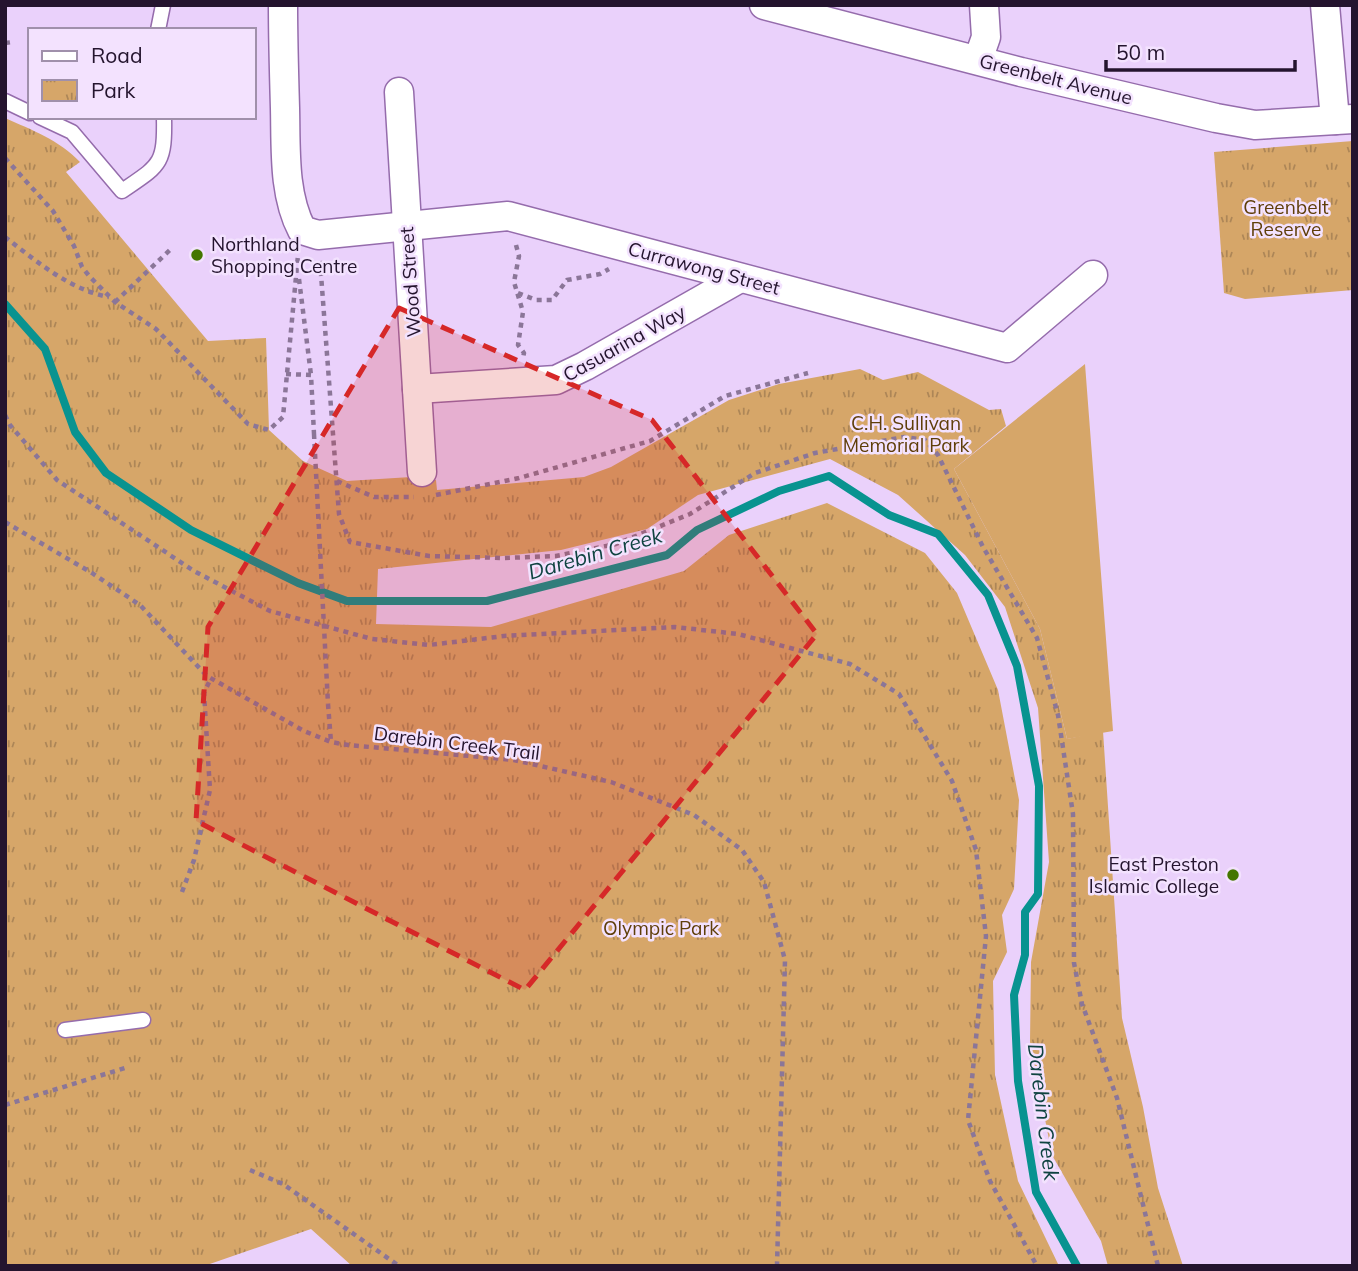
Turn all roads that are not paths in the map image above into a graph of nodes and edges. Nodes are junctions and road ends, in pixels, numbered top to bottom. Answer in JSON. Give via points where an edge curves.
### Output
{"nodes":[{"id":1,"x":163,"y":5,"type":"edge"},
{"id":2,"x":283,"y":5,"type":"edge"},
{"id":3,"x":764,"y":5,"type":"edge"},
{"id":4,"x":984,"y":5,"type":"edge"},
{"id":5,"x":1325,"y":5,"type":"edge"},
{"id":6,"x":158,"y":28,"type":"edge"},
{"id":7,"x":978,"y":60,"type":"junction"},
{"id":8,"x":399,"y":92,"type":"dead end"},
{"id":9,"x":5,"y":101,"type":"edge"},
{"id":10,"x":28,"y":112,"type":"edge"},
{"id":11,"x":44,"y":119,"type":"edge"},
{"id":12,"x":164,"y":119,"type":"edge"},
{"id":13,"x":1344,"y":120,"type":"edge"},
{"id":14,"x":406,"y":226,"type":"junction"},
{"id":15,"x":1093,"y":275,"type":"dead end"},
{"id":16,"x":740,"y":278,"type":"junction"},
{"id":17,"x":417,"y":389,"type":"junction"},
{"id":18,"x":422,"y":472,"type":"dead end"},
{"id":19,"x":143,"y":1020,"type":"dead end"},
{"id":20,"x":65,"y":1030,"type":"dead end"}],
"edges":[{"from":1,"to":6,"type":"lane"},
{"from":2,"to":14,"type":"street","name":"Currawong Street","via":[[288,175],[302,230],[318,235]]},
{"from":3,"to":7,"type":"street","name":"Greenbelt Avenue"},
{"from":4,"to":7,"type":"street","via":[[986,37]]},
{"from":5,"to":13,"type":"street"},
{"from":7,"to":13,"type":"street","name":"Greenbelt Avenue","via":[[1255,125]]},
{"from":8,"to":14,"type":"street","name":"Wood Street"},
{"from":9,"to":10,"type":"lane"},
{"from":11,"to":12,"type":"lane","via":[[72,132],[122,191],[152,170],[164,150]]},
{"from":14,"to":16,"type":"street","name":"Currawong Street","via":[[508,216]]},
{"from":14,"to":17,"type":"street","name":"Wood Street"},
{"from":15,"to":16,"type":"street","name":"Currawong Street","via":[[1007,348]]},
{"from":16,"to":17,"type":"street","name":"Casuarina Way","via":[[556,380]]},
{"from":17,"to":18,"type":"street","name":"Wood Street"},
{"from":19,"to":20,"type":"lane"}]}
